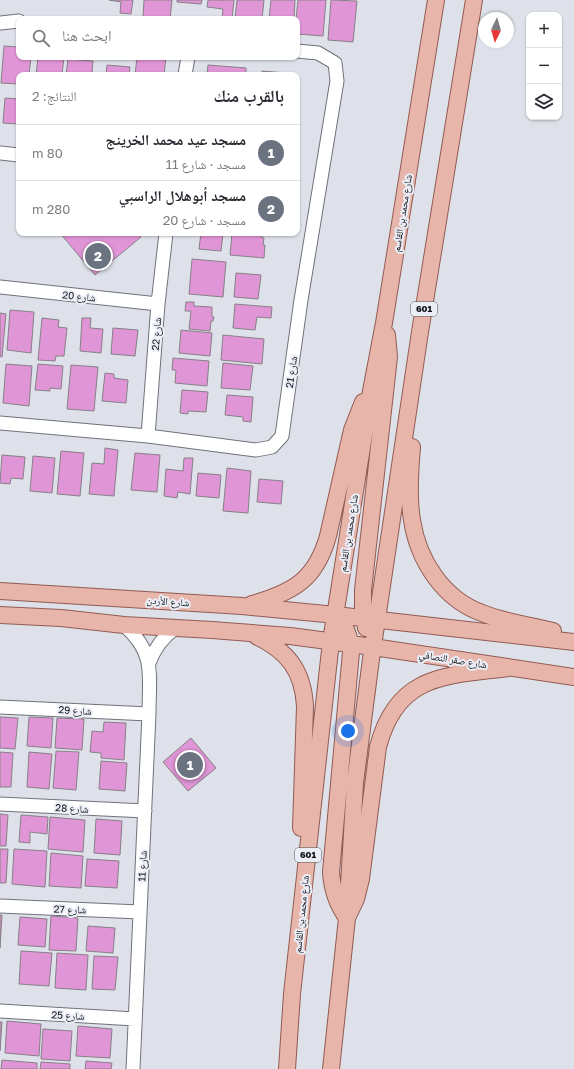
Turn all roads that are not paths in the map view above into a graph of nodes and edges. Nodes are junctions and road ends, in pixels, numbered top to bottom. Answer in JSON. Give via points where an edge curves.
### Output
{"nodes":[{"id":1,"x":436,"y":0,"type":"edge"},
{"id":2,"x":474,"y":0,"type":"edge"},
{"id":3,"x":16,"y":21,"type":"edge"},
{"id":4,"x":0,"y":23,"type":"edge"},
{"id":5,"x":300,"y":51,"type":"edge"},
{"id":6,"x":188,"y":60,"type":"edge"},
{"id":7,"x":186,"y":72,"type":"edge"},
{"id":8,"x":0,"y":153,"type":"edge"},
{"id":9,"x":16,"y":155,"type":"edge"},
{"id":10,"x":166,"y":236,"type":"edge"},
{"id":11,"x":0,"y":287,"type":"edge"},
{"id":12,"x":158,"y":304,"type":"junction"},
{"id":13,"x":384,"y":323,"type":"junction"},
{"id":14,"x":420,"y":332,"type":"junction"},
{"id":15,"x":371,"y":391,"type":"junction"},
{"id":16,"x":0,"y":423,"type":"edge"},
{"id":17,"x":148,"y":436,"type":"junction"},
{"id":18,"x":0,"y":591,"type":"edge"},
{"id":19,"x":17,"y":592,"type":"junction"},
{"id":20,"x":63,"y":594,"type":"junction"},
{"id":21,"x":242,"y":606,"type":"junction"},
{"id":22,"x":8,"y":615,"type":"edge"},
{"id":23,"x":336,"y":615,"type":"junction"},
{"id":24,"x":61,"y":618,"type":"junction"},
{"id":25,"x":370,"y":619,"type":"junction"},
{"id":26,"x":124,"y":625,"type":"junction"},
{"id":27,"x":175,"y":628,"type":"junction"},
{"id":28,"x":248,"y":632,"type":"junction"},
{"id":29,"x":574,"y":635,"type":"edge"},
{"id":30,"x":331,"y":641,"type":"junction"},
{"id":31,"x":574,"y":642,"type":"edge"},
{"id":32,"x":351,"y":644,"type":"junction"},
{"id":33,"x":373,"y":647,"type":"junction"},
{"id":34,"x":149,"y":663,"type":"junction"},
{"id":35,"x":508,"y":668,"type":"junction"},
{"id":36,"x":574,"y":677,"type":"edge"},
{"id":37,"x":0,"y":707,"type":"edge"},
{"id":38,"x":149,"y":714,"type":"junction"},
{"id":39,"x":0,"y":804,"type":"edge"},
{"id":40,"x":145,"y":811,"type":"junction"},
{"id":41,"x":303,"y":893,"type":"junction"},
{"id":42,"x":0,"y":906,"type":"edge"},
{"id":43,"x":140,"y":912,"type":"junction"},
{"id":44,"x":347,"y":918,"type":"junction"},
{"id":45,"x":0,"y":1012,"type":"edge"},
{"id":46,"x":136,"y":1019,"type":"junction"},
{"id":47,"x":288,"y":1051,"type":"junction"},
{"id":48,"x":133,"y":1069,"type":"edge"},
{"id":49,"x":287,"y":1069,"type":"edge"},
{"id":50,"x":293,"y":1069,"type":"edge"},
{"id":51,"x":331,"y":1069,"type":"edge"}],
"edges":[{"from":1,"to":13,"type":"main road","name":"شارع محمد بن القاسم","number":"601"},
{"from":2,"to":14,"type":"main road","number":"601"},
{"from":3,"to":4,"type":"street"},
{"from":5,"to":17,"type":"street","name":"شارع 21","via":[[318,53],[335,63],[337,80],[282,436],[272,447],[256,450]]},
{"from":6,"to":7,"type":"street"},
{"from":8,"to":9,"type":"street"},
{"from":10,"to":12,"type":"street","name":"شارع 22"},
{"from":11,"to":12,"type":"street","name":"شارع 20"},
{"from":12,"to":17,"type":"street","name":"شارع 22"},
{"from":13,"to":15,"type":"main road","name":"شارع محمد بن القاسم","number":"601"},
{"from":13,"to":25,"type":"main road","via":[[389,357],[362,599]]},
{"from":14,"to":25,"type":"main road","number":"601"},
{"from":14,"to":29,"type":"main road","via":[[420,379],[411,462],[410,499],[414,533],[425,561],[441,585],[467,606],[502,619]]},
{"from":15,"to":21,"type":"main road","via":[[352,430],[328,536],[319,560],[307,576],[292,589]]},
{"from":15,"to":23,"type":"main road","name":"شارع محمد بن القاسم","number":"601"},
{"from":16,"to":17,"type":"street","name":"شارع 21"},
{"from":18,"to":19,"type":"main road","name":"شارع الأردن"},
{"from":19,"to":20,"type":"main road","name":"شارع الأردن"},
{"from":19,"to":22,"type":"main road","via":[[23,604],[22,609]]},
{"from":20,"to":21,"type":"main road","name":"شارع الأردن"},
{"from":20,"to":24,"type":"main road","via":[[54,602],[56,614]]},
{"from":21,"to":23,"type":"main road","name":"شارع الأردن"},
{"from":22,"to":24,"type":"main road"},
{"from":23,"to":25,"type":"main road"},
{"from":23,"to":30,"type":"main road","name":"شارع محمد بن القاسم","number":"601"},
{"from":23,"to":32,"type":"main road","via":[[344,623]]},
{"from":24,"to":26,"type":"main road"},
{"from":25,"to":31,"type":"main road"},
{"from":25,"to":33,"type":"main road","number":"601"},
{"from":26,"to":27,"type":"main road"},
{"from":26,"to":34,"type":"street","name":"شارع 11","via":[[140,642]]},
{"from":27,"to":28,"type":"main road"},
{"from":27,"to":34,"type":"street","name":"شارع 11","via":[[159,643]]},
{"from":28,"to":30,"type":"main road"},
{"from":28,"to":41,"type":"main road","via":[[267,641],[288,657],[301,680],[304,693],[301,855]]},
{"from":30,"to":32,"type":"main road","name":"شارع صقر النصافي"},
{"from":30,"to":41,"type":"main road","name":"شارع محمد بن القاسم","number":"601"},
{"from":32,"to":33,"type":"main road","name":"شارع صقر النصافي"},
{"from":32,"to":44,"type":"main road","via":[[331,872],[335,897]]},
{"from":33,"to":35,"type":"main road","name":"شارع صقر النصافي"},
{"from":33,"to":44,"type":"main road","number":"601","via":[[355,783]]},
{"from":34,"to":38,"type":"street","name":"شارع 11"},
{"from":35,"to":36,"type":"main road","name":"شارع صقر النصافي"},
{"from":35,"to":44,"type":"main road","via":[[442,677],[427,682],[404,698],[390,716],[382,731],[378,747],[359,889]]},
{"from":37,"to":38,"type":"street","name":"شارع 29"},
{"from":38,"to":40,"type":"street","name":"شارع 11"},
{"from":39,"to":40,"type":"street","name":"شارع 28"},
{"from":40,"to":43,"type":"street","name":"شارع 11"},
{"from":41,"to":47,"type":"main road","name":"شارع محمد بن القاسم","number":"601"},
{"from":42,"to":43,"type":"street","name":"شارع 27"},
{"from":43,"to":46,"type":"street","name":"شارع 11"},
{"from":44,"to":51,"type":"main road","number":"601"},
{"from":45,"to":46,"type":"street","name":"شارع 25"},
{"from":46,"to":48,"type":"street","name":"شارع 11"},
{"from":47,"to":49,"type":"main road","name":"شارع محمد بن القاسم","number":"601"},
{"from":47,"to":50,"type":"main road"}]}
